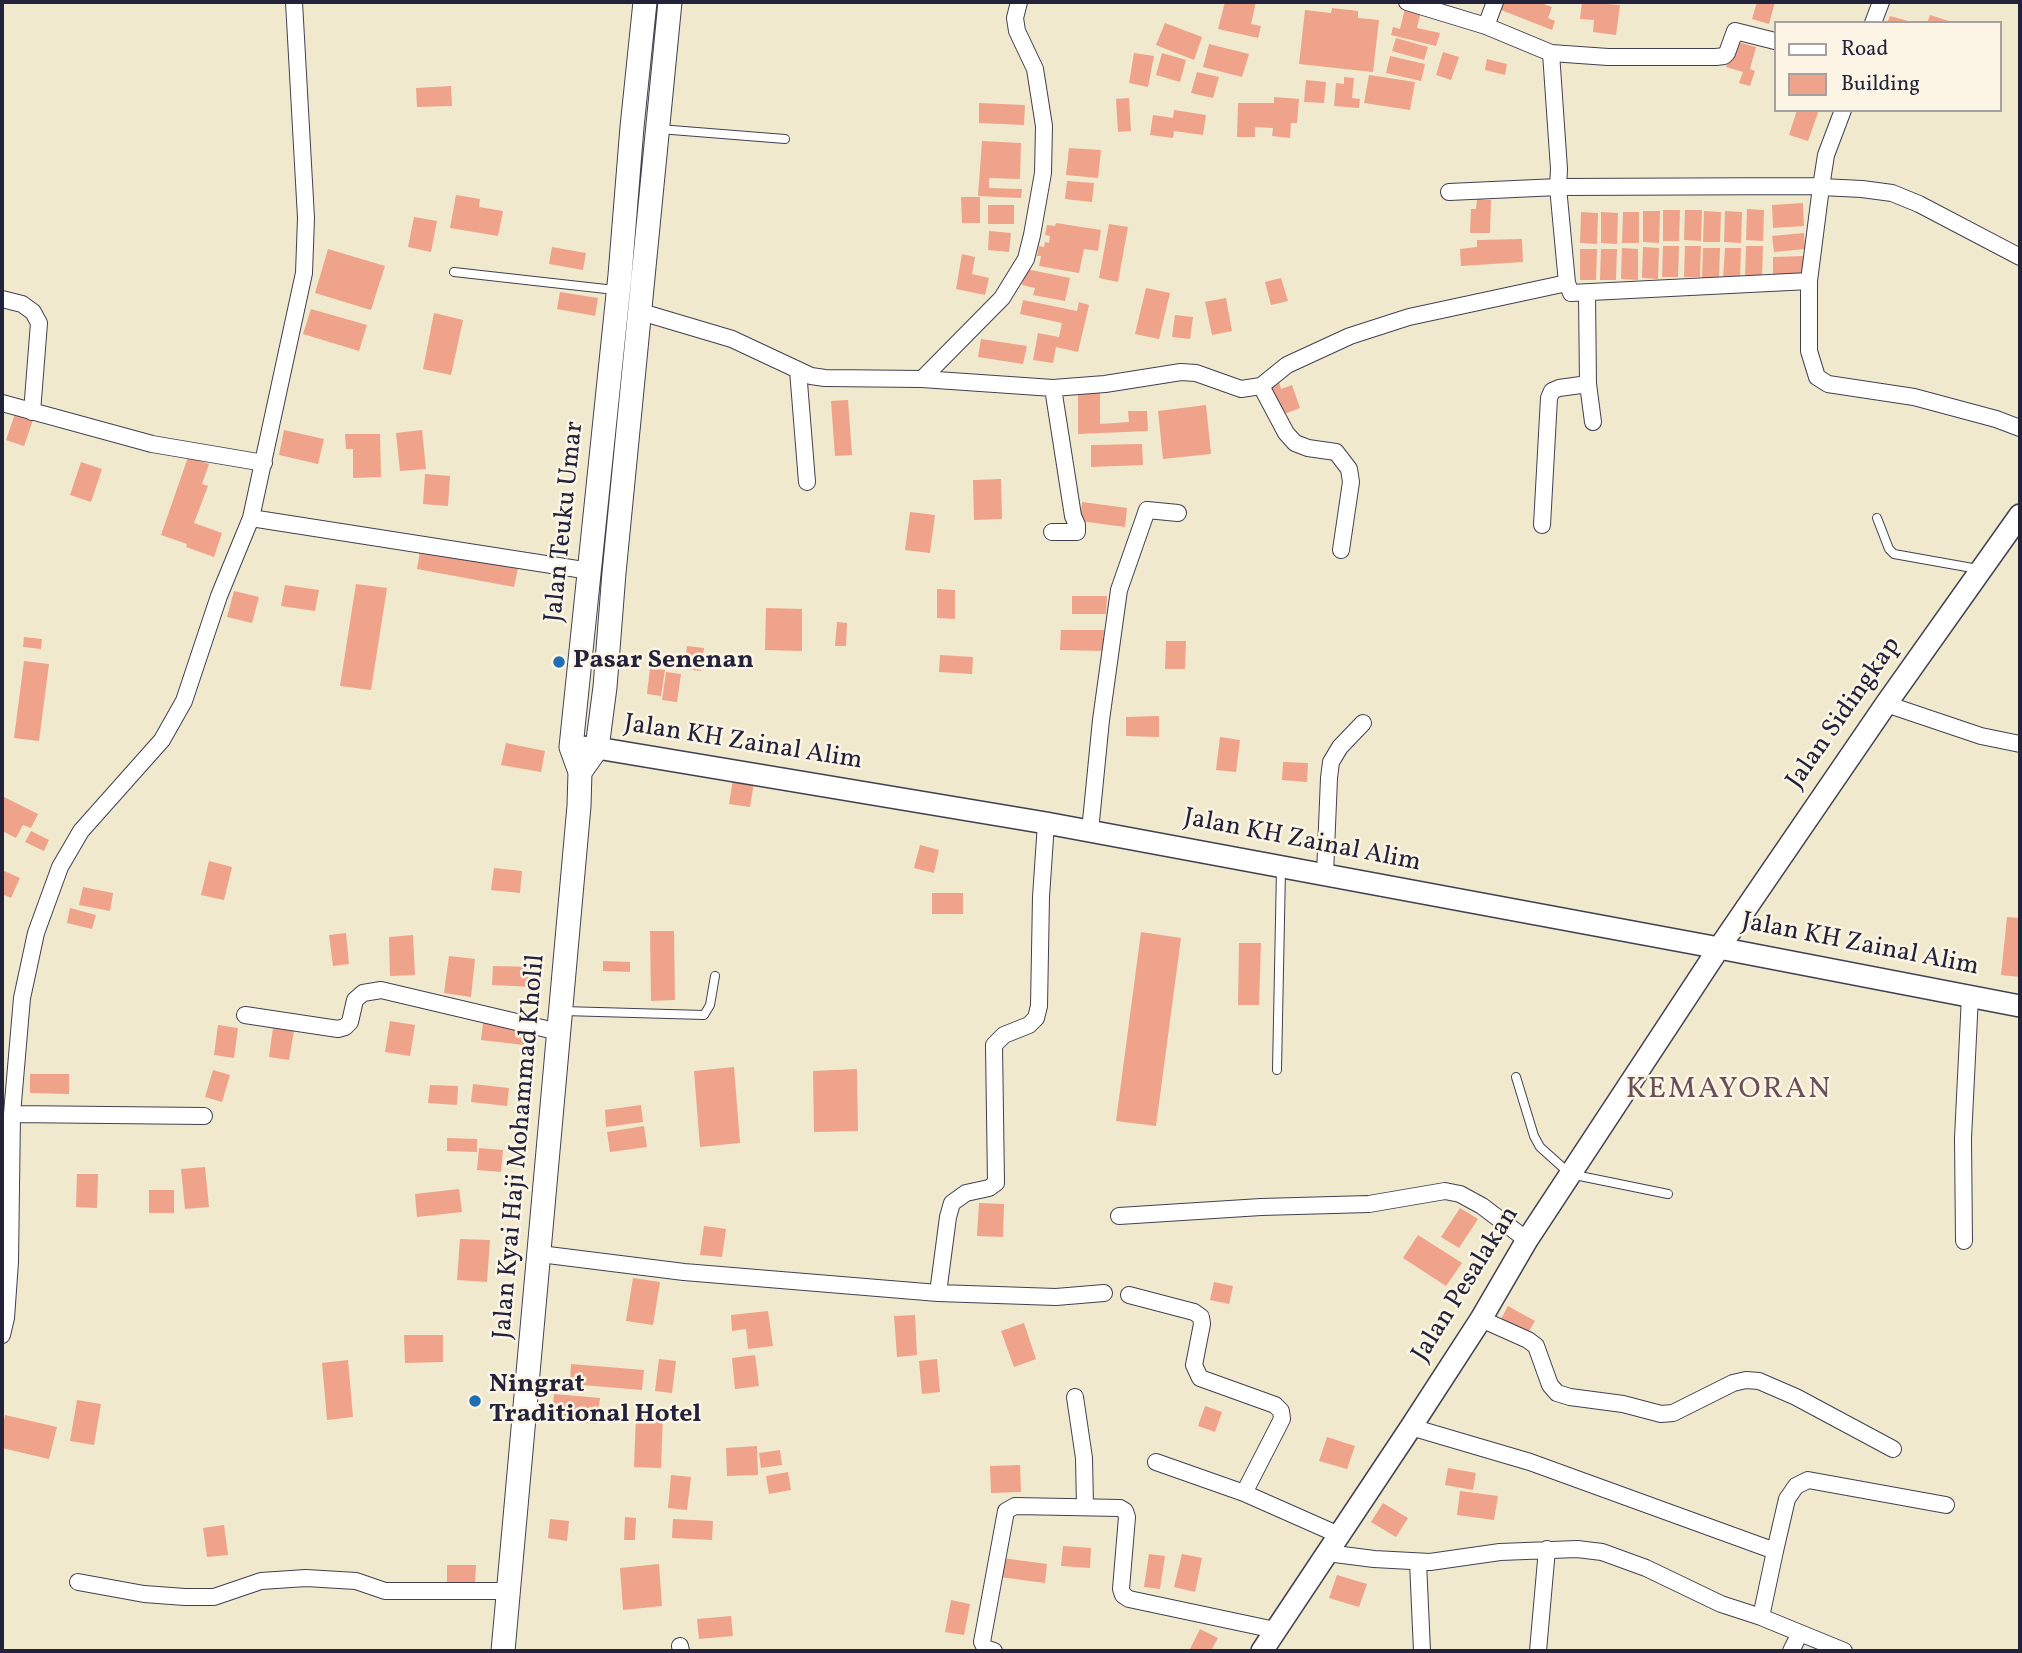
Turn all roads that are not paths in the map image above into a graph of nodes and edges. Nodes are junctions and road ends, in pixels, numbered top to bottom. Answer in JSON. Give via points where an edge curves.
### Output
{"nodes":[{"id":1,"x":294,"y":2,"type":"edge"},
{"id":2,"x":645,"y":2,"type":"edge"},
{"id":3,"x":670,"y":2,"type":"edge"},
{"id":4,"x":1019,"y":2,"type":"edge"},
{"id":5,"x":1407,"y":2,"type":"edge"},
{"id":6,"x":1495,"y":2,"type":"edge"},
{"id":7,"x":1881,"y":2,"type":"edge"},
{"id":8,"x":1874,"y":21,"type":"edge"},
{"id":9,"x":1486,"y":26,"type":"junction"},
{"id":10,"x":1773,"y":40,"type":"edge"},
{"id":11,"x":1551,"y":53,"type":"junction"},
{"id":12,"x":1842,"y":112,"type":"edge"},
{"id":13,"x":656,"y":129,"type":"junction"},
{"id":14,"x":786,"y":138,"type":"dead end"},
{"id":15,"x":1558,"y":187,"type":"junction"},
{"id":16,"x":1821,"y":187,"type":"junction"},
{"id":17,"x":1449,"y":192,"type":"dead end"},
{"id":18,"x":649,"y":210,"type":"junction"},
{"id":19,"x":625,"y":211,"type":"junction"},
{"id":20,"x":2019,"y":251,"type":"edge"},
{"id":21,"x":454,"y":272,"type":"dead end"},
{"id":22,"x":1809,"y":281,"type":"junction"},
{"id":23,"x":1567,"y":283,"type":"junction"},
{"id":24,"x":618,"y":291,"type":"junction"},
{"id":25,"x":1587,"y":294,"type":"junction"},
{"id":26,"x":2,"y":299,"type":"edge"},
{"id":27,"x":641,"y":312,"type":"junction"},
{"id":28,"x":798,"y":370,"type":"junction"},
{"id":29,"x":922,"y":379,"type":"junction"},
{"id":30,"x":1588,"y":384,"type":"junction"},
{"id":31,"x":1261,"y":386,"type":"junction"},
{"id":32,"x":1053,"y":388,"type":"junction"},
{"id":33,"x":2,"y":403,"type":"edge"},
{"id":34,"x":33,"y":412,"type":"junction"},
{"id":35,"x":1593,"y":422,"type":"dead end"},
{"id":36,"x":2020,"y":428,"type":"edge"},
{"id":37,"x":264,"y":463,"type":"junction"},
{"id":38,"x":807,"y":482,"type":"dead end"},
{"id":39,"x":1178,"y":513,"type":"dead end"},
{"id":40,"x":2020,"y":515,"type":"edge"},
{"id":41,"x":1877,"y":518,"type":"dead end"},
{"id":42,"x":251,"y":519,"type":"junction"},
{"id":43,"x":1542,"y":525,"type":"dead end"},
{"id":44,"x":1052,"y":532,"type":"dead end"},
{"id":45,"x":1341,"y":550,"type":"dead end"},
{"id":46,"x":1981,"y":570,"type":"junction"},
{"id":47,"x":590,"y":571,"type":"junction"},
{"id":48,"x":1886,"y":704,"type":"junction"},
{"id":49,"x":1363,"y":723,"type":"dead end"},
{"id":50,"x":2020,"y":744,"type":"edge"},
{"id":51,"x":571,"y":747,"type":"junction"},
{"id":52,"x":597,"y":748,"type":"junction"},
{"id":53,"x":580,"y":772,"type":"junction"},
{"id":54,"x":1046,"y":823,"type":"junction"},
{"id":55,"x":1090,"y":831,"type":"junction"},
{"id":56,"x":1281,"y":866,"type":"junction"},
{"id":57,"x":1325,"y":874,"type":"junction"},
{"id":58,"x":1719,"y":948,"type":"junction"},
{"id":59,"x":715,"y":976,"type":"dead end"},
{"id":60,"x":1970,"y":996,"type":"junction"},
{"id":61,"x":2020,"y":1006,"type":"edge"},
{"id":62,"x":245,"y":1015,"type":"dead end"},
{"id":63,"x":560,"y":1021,"type":"junction"},
{"id":64,"x":1277,"y":1070,"type":"dead end"},
{"id":65,"x":1516,"y":1077,"type":"dead end"},
{"id":66,"x":12,"y":1114,"type":"junction"},
{"id":67,"x":204,"y":1116,"type":"dead end"},
{"id":68,"x":1570,"y":1174,"type":"junction"},
{"id":69,"x":1668,"y":1194,"type":"dead end"},
{"id":70,"x":6,"y":1197,"type":"edge"},
{"id":71,"x":1119,"y":1216,"type":"dead end"},
{"id":72,"x":1527,"y":1240,"type":"junction"},
{"id":73,"x":1964,"y":1241,"type":"dead end"},
{"id":74,"x":540,"y":1254,"type":"junction"},
{"id":75,"x":938,"y":1293,"type":"junction"},
{"id":76,"x":1104,"y":1293,"type":"dead end"},
{"id":77,"x":1129,"y":1295,"type":"dead end"},
{"id":78,"x":1480,"y":1319,"type":"junction"},
{"id":79,"x":2,"y":1335,"type":"edge"},
{"id":80,"x":1075,"y":1397,"type":"dead end"},
{"id":81,"x":1411,"y":1427,"type":"junction"},
{"id":82,"x":1893,"y":1450,"type":"dead end"},
{"id":83,"x":1156,"y":1462,"type":"dead end"},
{"id":84,"x":1244,"y":1493,"type":"junction"},
{"id":85,"x":1946,"y":1504,"type":"dead end"},
{"id":86,"x":1085,"y":1506,"type":"junction"},
{"id":87,"x":1339,"y":1535,"type":"junction"},
{"id":88,"x":1547,"y":1549,"type":"junction"},
{"id":89,"x":1775,"y":1551,"type":"junction"},
{"id":90,"x":1327,"y":1553,"type":"junction"},
{"id":91,"x":1418,"y":1562,"type":"junction"},
{"id":92,"x":78,"y":1582,"type":"dead end"},
{"id":93,"x":509,"y":1591,"type":"junction"},
{"id":94,"x":1761,"y":1617,"type":"junction"},
{"id":95,"x":1275,"y":1630,"type":"junction"},
{"id":96,"x":1800,"y":1633,"type":"junction"},
{"id":97,"x":503,"y":1651,"type":"edge"},
{"id":98,"x":994,"y":1651,"type":"edge"},
{"id":99,"x":1262,"y":1651,"type":"edge"},
{"id":100,"x":1422,"y":1651,"type":"edge"},
{"id":101,"x":1538,"y":1651,"type":"edge"},
{"id":102,"x":1791,"y":1651,"type":"edge"},
{"id":103,"x":1844,"y":1651,"type":"edge"}],
"edges":[{"from":1,"to":37,"type":"street","via":[[306,218],[304,273]]},
{"from":2,"to":19,"type":"main road","name":"Jalan Teuku Umar"},
{"from":3,"to":13,"type":"main road","name":"Jalan Teuku Umar"},
{"from":4,"to":29,"type":"street","via":[[1017,31],[1035,69],[1044,126],[1043,173],[1026,259],[1002,298]]},
{"from":5,"to":9,"type":"street"},
{"from":6,"to":9,"type":"street"},
{"from":7,"to":8,"type":"street"},
{"from":9,"to":11,"type":"street"},
{"from":10,"to":11,"type":"street","via":[[1735,31],[1727,53],[1716,57]]},
{"from":11,"to":15,"type":"street"},
{"from":12,"to":16,"type":"street","via":[[1826,156]]},
{"from":13,"to":14,"type":"lane"},
{"from":13,"to":18,"type":"main road","name":"Jalan Teuku Umar"},
{"from":15,"to":16,"type":"street"},
{"from":15,"to":17,"type":"street"},
{"from":15,"to":23,"type":"street"},
{"from":16,"to":20,"type":"street","via":[[1892,193]]},
{"from":16,"to":22,"type":"street"},
{"from":18,"to":19,"type":"main road"},
{"from":18,"to":27,"type":"main road","name":"Jalan Teuku Umar"},
{"from":19,"to":24,"type":"main road","name":"Jalan Teuku Umar"},
{"from":21,"to":24,"type":"lane"},
{"from":22,"to":25,"type":"street"},
{"from":22,"to":36,"type":"street","via":[[1809,351],[1817,377],[1828,384],[1914,397]]},
{"from":23,"to":25,"type":"street","via":[[1571,293]]},
{"from":23,"to":31,"type":"street","via":[[1409,317],[1350,336],[1287,366]]},
{"from":24,"to":47,"type":"main road","name":"Jalan Teuku Umar"},
{"from":25,"to":30,"type":"street"},
{"from":26,"to":34,"type":"street","via":[[22,304],[38,323]]},
{"from":27,"to":28,"type":"street","via":[[732,339]]},
{"from":27,"to":52,"type":"main road","name":"Jalan Teuku Umar"},
{"from":28,"to":29,"type":"street","via":[[825,378]]},
{"from":28,"to":38,"type":"street"},
{"from":29,"to":32,"type":"street"},
{"from":30,"to":35,"type":"street"},
{"from":30,"to":43,"type":"street","via":[[1559,388],[1549,398]]},
{"from":31,"to":32,"type":"street","via":[[1241,389],[1181,372]]},
{"from":31,"to":45,"type":"street","via":[[1295,443],[1336,452],[1349,470]]},
{"from":32,"to":44,"type":"street","via":[[1077,532]]},
{"from":33,"to":34,"type":"street"},
{"from":34,"to":37,"type":"street","via":[[152,443]]},
{"from":37,"to":42,"type":"street"},
{"from":39,"to":55,"type":"street","via":[[1147,510],[1119,590]]},
{"from":40,"to":46,"type":"street","name":"Jalan Sidingkap"},
{"from":41,"to":46,"type":"lane","via":[[1894,554]]},
{"from":42,"to":47,"type":"street"},
{"from":42,"to":66,"type":"street","via":[[184,701],[162,740],[81,831],[60,867],[36,933],[22,998]]},
{"from":46,"to":48,"type":"street","name":"Jalan Sidingkap"},
{"from":47,"to":51,"type":"main road","name":"Jalan Teuku Umar"},
{"from":48,"to":50,"type":"street"},
{"from":48,"to":58,"type":"street","name":"Jalan Sidingkap"},
{"from":49,"to":57,"type":"street","via":[[1331,762]]},
{"from":51,"to":52,"type":"street","name":"Jalan KH Zainal Alim"},
{"from":51,"to":53,"type":"main road","name":"Jalan Teuku Umar"},
{"from":52,"to":53,"type":"main road","name":"Jalan Teuku Umar"},
{"from":52,"to":54,"type":"street","name":"Jalan KH Zainal Alim"},
{"from":53,"to":63,"type":"main road","name":"Jalan Kyai Haji Mohammad Kholil"},
{"from":54,"to":55,"type":"street","name":"Jalan KH Zainal Alim"},
{"from":54,"to":75,"type":"street","via":[[1039,1006],[1029,1026],[1004,1035],[994,1045],[996,1182],[952,1203]]},
{"from":55,"to":56,"type":"street","name":"Jalan KH Zainal Alim"},
{"from":56,"to":57,"type":"street","name":"Jalan KH Zainal Alim"},
{"from":56,"to":64,"type":"lane"},
{"from":57,"to":58,"type":"street","name":"Jalan KH Zainal Alim"},
{"from":58,"to":60,"type":"street","name":"Jalan KH Zainal Alim"},
{"from":58,"to":68,"type":"street","name":"Jalan Pesalakan"},
{"from":59,"to":63,"type":"lane","via":[[704,1015]]},
{"from":60,"to":61,"type":"street","name":"Jalan KH Zainal Alim"},
{"from":60,"to":73,"type":"street","via":[[1963,1138]]},
{"from":62,"to":63,"type":"street","via":[[338,1029],[350,1022],[355,1000],[363,993],[381,990]]},
{"from":63,"to":74,"type":"main road","name":"Jalan Kyai Haji Mohammad Kholil"},
{"from":65,"to":68,"type":"lane","via":[[1540,1147]]},
{"from":66,"to":67,"type":"street"},
{"from":66,"to":70,"type":"street"},
{"from":68,"to":69,"type":"lane"},
{"from":68,"to":72,"type":"street","name":"Jalan Pesalakan"},
{"from":70,"to":79,"type":"street","via":[[10,1262]]},
{"from":71,"to":72,"type":"street","via":[[1349,1206],[1446,1191],[1482,1206]]},
{"from":72,"to":78,"type":"street","name":"Jalan Pesalakan"},
{"from":74,"to":75,"type":"street","via":[[684,1272]]},
{"from":74,"to":93,"type":"main road","name":"Jalan Kyai Haji Mohammad Kholil"},
{"from":75,"to":76,"type":"street","via":[[1056,1297]]},
{"from":77,"to":84,"type":"street","via":[[1201,1317],[1194,1365],[1200,1378],[1281,1411],[1282,1419]]},
{"from":78,"to":81,"type":"street","name":"Jalan Pesalakan"},
{"from":78,"to":82,"type":"street","via":[[1536,1346],[1557,1393],[1661,1414],[1673,1413],[1733,1383],[1759,1381]]},
{"from":80,"to":86,"type":"street"},
{"from":81,"to":87,"type":"street","name":"Jalan Pesalakan"},
{"from":81,"to":89,"type":"street","via":[[1530,1462]]},
{"from":83,"to":84,"type":"street"},
{"from":84,"to":87,"type":"street"},
{"from":85,"to":89,"type":"street","via":[[1808,1480],[1796,1486],[1787,1499]]},
{"from":86,"to":95,"type":"street","via":[[1125,1511],[1121,1589],[1129,1599]]},
{"from":86,"to":98,"type":"street","via":[[1015,1506],[1006,1511],[982,1642]]},
{"from":87,"to":90,"type":"street","name":"Jalan Pesalakan"},
{"from":88,"to":91,"type":"street"},
{"from":88,"to":94,"type":"street","via":[[1602,1552]]},
{"from":88,"to":101,"type":"street"},
{"from":89,"to":94,"type":"street"},
{"from":90,"to":91,"type":"street"},
{"from":90,"to":95,"type":"street","name":"Jalan Pesalakan"},
{"from":91,"to":100,"type":"street"},
{"from":92,"to":93,"type":"street","via":[[185,1597],[214,1597],[261,1581],[306,1578],[356,1581],[385,1591]]},
{"from":93,"to":97,"type":"main road","name":"Jalan Kyai Haji Mohammad Kholil"},
{"from":94,"to":96,"type":"street"},
{"from":95,"to":99,"type":"street","name":"Jalan Pesalakan"},
{"from":96,"to":102,"type":"street"},
{"from":96,"to":103,"type":"street"}]}
